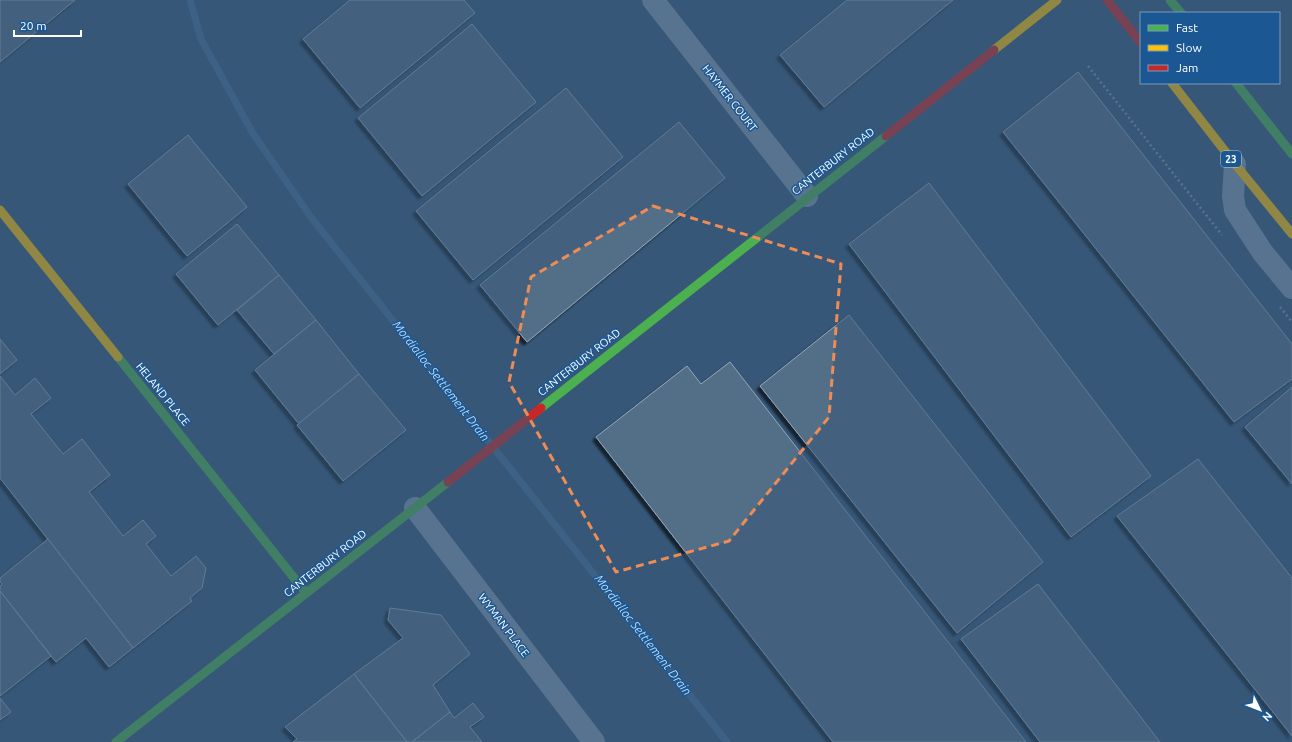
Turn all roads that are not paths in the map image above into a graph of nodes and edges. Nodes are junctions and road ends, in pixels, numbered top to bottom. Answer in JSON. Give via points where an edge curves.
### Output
{"nodes":[{"id":1,"x":652,"y":0,"type":"edge"},
{"id":2,"x":1057,"y":0,"type":"edge"},
{"id":3,"x":1107,"y":0,"type":"edge"},
{"id":4,"x":1170,"y":0,"type":"edge"},
{"id":5,"x":1179,"y":12,"type":"edge"},
{"id":6,"x":1140,"y":42,"type":"edge"},
{"id":7,"x":1173,"y":84,"type":"edge"},
{"id":8,"x":1237,"y":84,"type":"edge"},
{"id":9,"x":1292,"y":154,"type":"edge"},
{"id":10,"x":1235,"y":164,"type":"junction"},
{"id":11,"x":808,"y":196,"type":"junction"},
{"id":12,"x":0,"y":210,"type":"edge"},
{"id":13,"x":1292,"y":234,"type":"edge"},
{"id":14,"x":1292,"y":288,"type":"edge"},
{"id":15,"x":414,"y":508,"type":"junction"},
{"id":16,"x":306,"y":593,"type":"junction"},
{"id":17,"x":116,"y":742,"type":"edge"},
{"id":18,"x":594,"y":742,"type":"edge"}],
"edges":[{"from":1,"to":11,"type":"street","name":"HAYMER COURT"},
{"from":2,"to":11,"type":"street","name":"CANTERBURY ROAD"},
{"from":3,"to":6,"type":"street"},
{"from":4,"to":5,"type":"street"},
{"from":7,"to":10,"type":"street","number":"23"},
{"from":8,"to":9,"type":"street"},
{"from":10,"to":13,"type":"street","number":"23"},
{"from":10,"to":14,"type":"street","via":[[1235,210],[1263,253]]},
{"from":11,"to":15,"type":"street","name":"CANTERBURY ROAD"},
{"from":12,"to":16,"type":"street","name":"HELAND PLACE"},
{"from":15,"to":16,"type":"street","name":"CANTERBURY ROAD"},
{"from":15,"to":18,"type":"street","name":"WYMAN PLACE"},
{"from":16,"to":17,"type":"street","name":"CANTERBURY ROAD"}]}
